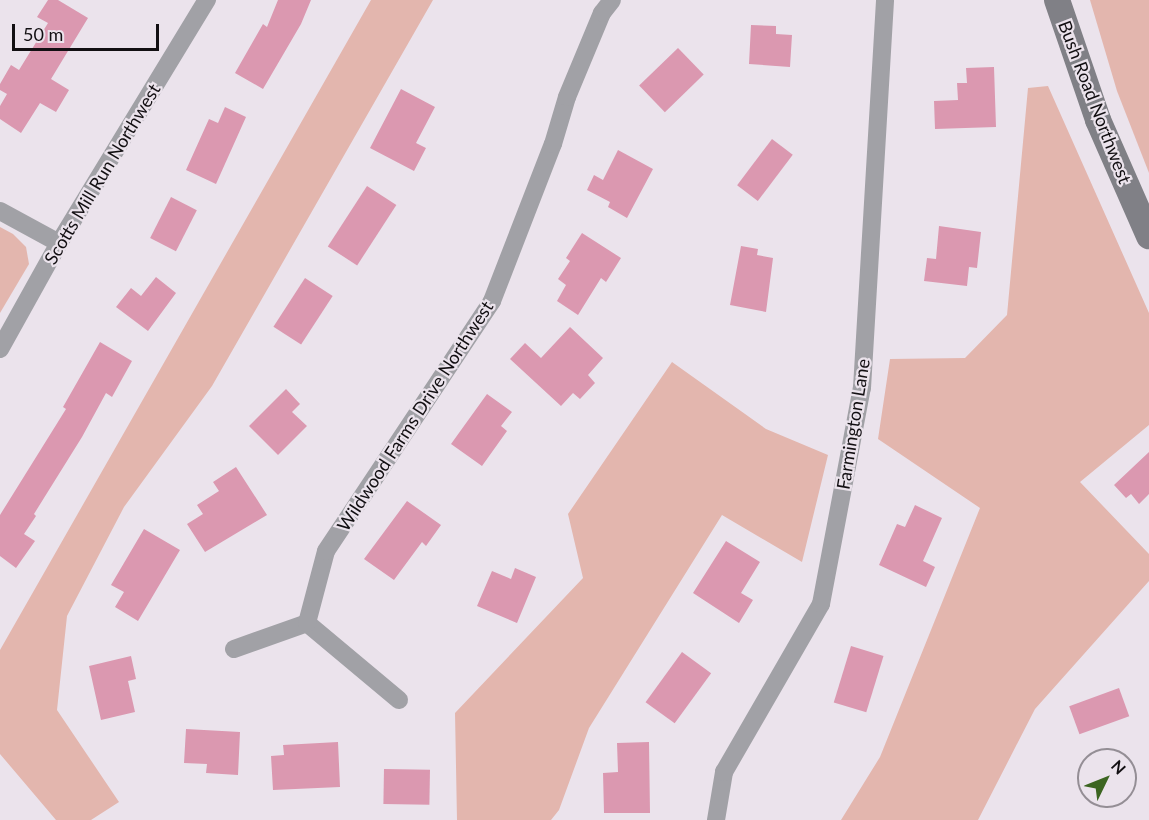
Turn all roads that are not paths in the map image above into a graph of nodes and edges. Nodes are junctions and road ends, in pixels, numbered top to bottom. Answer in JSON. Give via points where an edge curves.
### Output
{"nodes":[{"id":1,"x":207,"y":0,"type":"edge"},
{"id":2,"x":612,"y":0,"type":"edge"},
{"id":3,"x":885,"y":0,"type":"edge"},
{"id":4,"x":1057,"y":0,"type":"edge"},
{"id":5,"x":0,"y":211,"type":"edge"},
{"id":6,"x":1149,"y":236,"type":"edge"},
{"id":7,"x":59,"y":243,"type":"junction"},
{"id":8,"x":0,"y":349,"type":"edge"},
{"id":9,"x":307,"y":623,"type":"junction"},
{"id":10,"x":234,"y":649,"type":"dead end"},
{"id":11,"x":399,"y":700,"type":"dead end"},
{"id":12,"x":716,"y":820,"type":"edge"}],
"edges":[{"from":1,"to":7,"type":"street","name":"Scotts Mill Run Northwest"},
{"from":2,"to":9,"type":"street","name":"Wildwood Farms Drive Northwest","via":[[602,13],[567,98],[492,301],[326,551]]},
{"from":3,"to":12,"type":"street","name":"Farmington Lane","via":[[862,388],[821,604],[724,772]]},
{"from":4,"to":6,"type":"street","name":"Bush Road Northwest","via":[[1098,120]]},
{"from":5,"to":7,"type":"street"},
{"from":7,"to":8,"type":"street","name":"Scotts Mill Run Northwest"},
{"from":9,"to":10,"type":"street"},
{"from":9,"to":11,"type":"street"}]}
